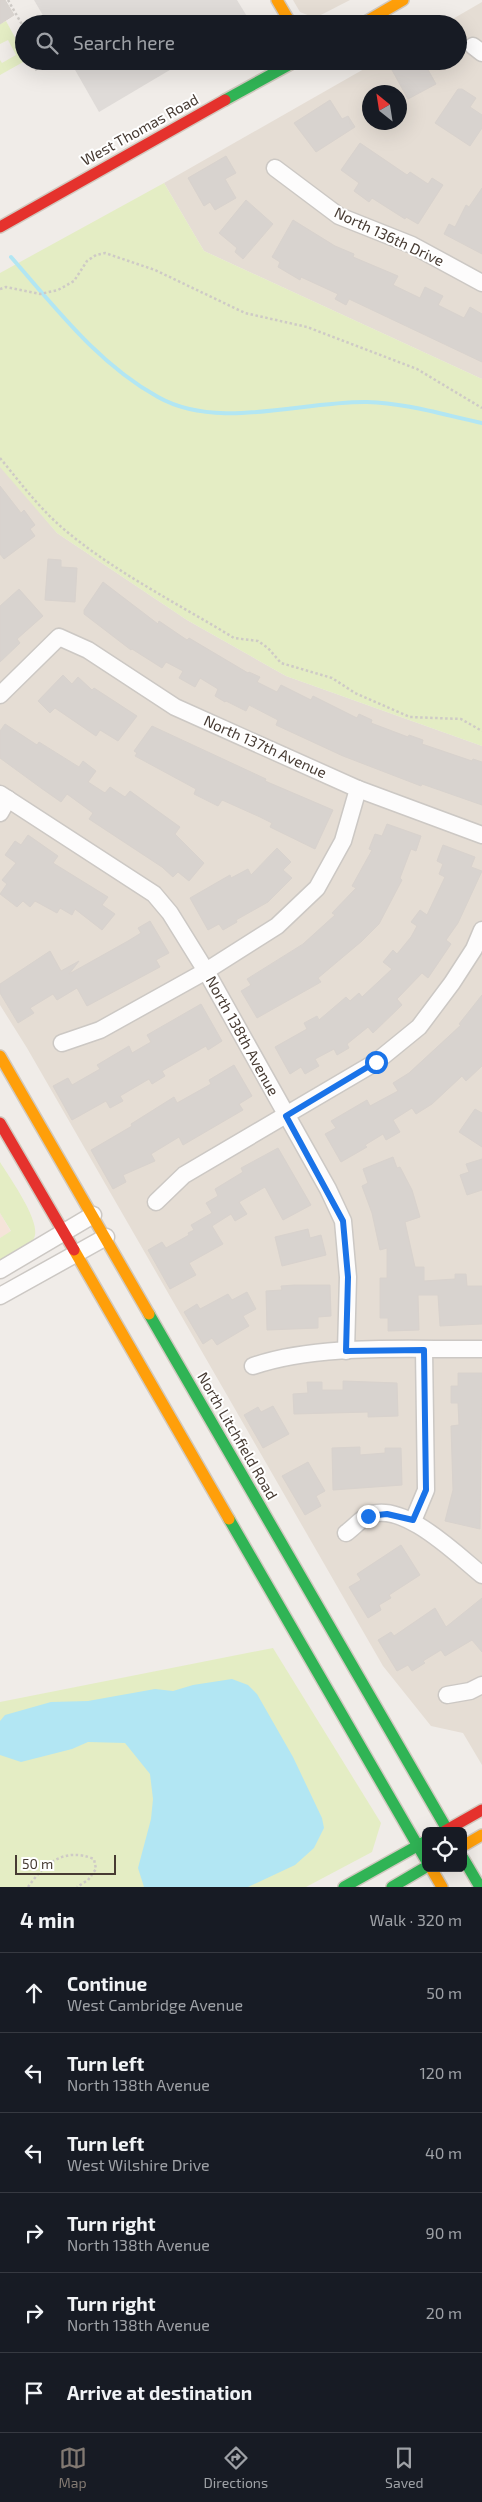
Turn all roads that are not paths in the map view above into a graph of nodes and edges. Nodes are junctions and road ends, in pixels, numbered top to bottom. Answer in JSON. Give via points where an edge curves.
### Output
{"nodes":[{"id":1,"x":277,"y":0,"type":"edge"},
{"id":2,"x":403,"y":0,"type":"edge"},
{"id":3,"x":286,"y":15,"type":"edge"},
{"id":4,"x":377,"y":15,"type":"edge"},
{"id":5,"x":280,"y":70,"type":"edge"},
{"id":6,"x":275,"y":168,"type":"dead end"},
{"id":7,"x":0,"y":227,"type":"edge"},
{"id":8,"x":482,"y":283,"type":"edge"},
{"id":9,"x":0,"y":696,"type":"edge"},
{"id":10,"x":358,"y":789,"type":"junction"},
{"id":11,"x":3,"y":802,"type":"edge"},
{"id":12,"x":482,"y":835,"type":"edge"},
{"id":13,"x":482,"y":930,"type":"edge"},
{"id":14,"x":206,"y":971,"type":"junction"},
{"id":15,"x":62,"y":1043,"type":"dead end"},
{"id":16,"x":0,"y":1056,"type":"edge"},
{"id":17,"x":286,"y":1116,"type":"junction"},
{"id":18,"x":0,"y":1123,"type":"edge"},
{"id":19,"x":156,"y":1202,"type":"dead end"},
{"id":20,"x":93,"y":1215,"type":"junction"},
{"id":21,"x":64,"y":1232,"type":"junction"},
{"id":22,"x":106,"y":1237,"type":"junction"},
{"id":23,"x":77,"y":1254,"type":"junction"},
{"id":24,"x":0,"y":1270,"type":"edge"},
{"id":25,"x":0,"y":1296,"type":"edge"},
{"id":26,"x":482,"y":1349,"type":"edge"},
{"id":27,"x":424,"y":1350,"type":"junction"},
{"id":28,"x":346,"y":1351,"type":"junction"},
{"id":29,"x":253,"y":1366,"type":"dead end"},
{"id":30,"x":413,"y":1520,"type":"junction"},
{"id":31,"x":346,"y":1533,"type":"dead end"},
{"id":32,"x":482,"y":1575,"type":"edge"},
{"id":33,"x":482,"y":1685,"type":"edge"},
{"id":34,"x":447,"y":1695,"type":"dead end"},
{"id":35,"x":482,"y":1810,"type":"edge"},
{"id":36,"x":445,"y":1827,"type":"edge"},
{"id":37,"x":452,"y":1827,"type":"edge"},
{"id":38,"x":482,"y":1835,"type":"edge"},
{"id":39,"x":422,"y":1843,"type":"edge"},
{"id":40,"x":467,"y":1844,"type":"edge"},
{"id":41,"x":467,"y":1865,"type":"edge"},
{"id":42,"x":422,"y":1869,"type":"edge"},
{"id":43,"x":433,"y":1872,"type":"edge"},
{"id":44,"x":344,"y":1887,"type":"edge"},
{"id":45,"x":392,"y":1887,"type":"edge"},
{"id":46,"x":442,"y":1887,"type":"edge"},
{"id":47,"x":480,"y":1887,"type":"edge"}],
"edges":[{"from":1,"to":3,"type":"main road"},
{"from":2,"to":4,"type":"main road"},
{"from":5,"to":7,"type":"main road","name":"West Thomas Road"},
{"from":6,"to":8,"type":"street","name":"North 136th Drive","via":[[339,216],[412,245]]},
{"from":9,"to":10,"type":"street","name":"North 137th Avenue","via":[[59,637],[88,650],[175,707]]},
{"from":10,"to":12,"type":"street","name":"North 137th Avenue"},
{"from":10,"to":14,"type":"street","via":[[343,842],[317,888],[277,926]]},
{"from":11,"to":14,"type":"street","name":"North 138th Avenue","via":[[154,894],[170,913]]},
{"from":13,"to":17,"type":"street","via":[[452,983],[419,1027],[376,1062]]},
{"from":14,"to":15,"type":"street","via":[[100,1030]]},
{"from":14,"to":17,"type":"street","name":"North 138th Avenue"},
{"from":16,"to":20,"type":"main road","name":"North Litchfield Road"},
{"from":17,"to":19,"type":"street","via":[[184,1175]]},
{"from":17,"to":28,"type":"street","name":"North 138th Avenue","via":[[343,1221],[348,1277]]},
{"from":18,"to":21,"type":"main road"},
{"from":20,"to":21,"type":"street"},
{"from":20,"to":22,"type":"main road","name":"North Litchfield Road"},
{"from":21,"to":23,"type":"main road"},
{"from":21,"to":24,"type":"street"},
{"from":22,"to":23,"type":"street"},
{"from":22,"to":36,"type":"main road","name":"North Litchfield Road"},
{"from":23,"to":25,"type":"street"},
{"from":23,"to":39,"type":"main road"},
{"from":26,"to":27,"type":"street"},
{"from":27,"to":28,"type":"street"},
{"from":27,"to":30,"type":"street","via":[[426,1490]]},
{"from":28,"to":29,"type":"street","via":[[278,1357]]},
{"from":30,"to":31,"type":"street","via":[[387,1514],[368,1516]]},
{"from":30,"to":32,"type":"street"},
{"from":33,"to":34,"type":"street"},
{"from":35,"to":37,"type":"main road"},
{"from":38,"to":40,"type":"main road"},
{"from":39,"to":44,"type":"main road"},
{"from":41,"to":47,"type":"main road"},
{"from":42,"to":45,"type":"main road"},
{"from":43,"to":46,"type":"main road"}]}
